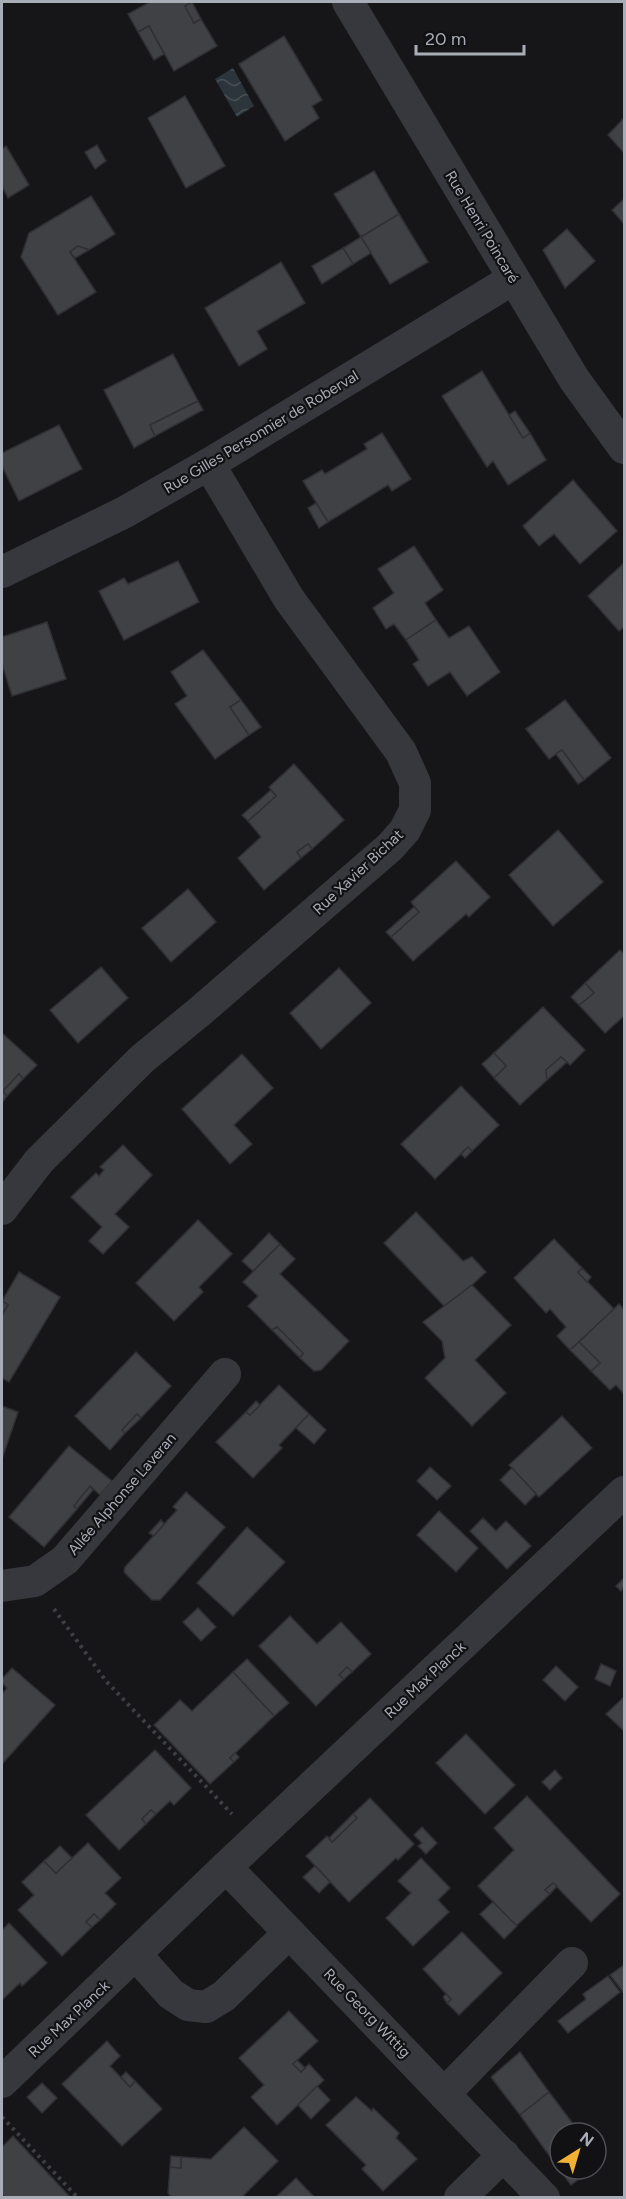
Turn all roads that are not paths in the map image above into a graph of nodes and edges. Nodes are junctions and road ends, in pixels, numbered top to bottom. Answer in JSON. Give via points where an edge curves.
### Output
{"nodes":[{"id":1,"x":348,"y":2,"type":"edge"},
{"id":2,"x":513,"y":279,"type":"junction"},
{"id":3,"x":624,"y":448,"type":"edge"},
{"id":4,"x":209,"y":464,"type":"junction"},
{"id":5,"x":2,"y":572,"type":"edge"},
{"id":6,"x":2,"y":1209,"type":"edge"},
{"id":7,"x":225,"y":1374,"type":"dead end"},
{"id":8,"x":624,"y":1492,"type":"edge"},
{"id":9,"x":2,"y":1586,"type":"edge"},
{"id":10,"x":226,"y":1867,"type":"junction"},
{"id":11,"x":289,"y":1933,"type":"junction"},
{"id":12,"x":136,"y":1955,"type":"junction"},
{"id":13,"x":572,"y":1963,"type":"dead end"},
{"id":14,"x":2,"y":2082,"type":"edge"},
{"id":15,"x":444,"y":2094,"type":"junction"},
{"id":16,"x":504,"y":2155,"type":"junction"},
{"id":17,"x":460,"y":2198,"type":"edge"},
{"id":18,"x":544,"y":2198,"type":"edge"}],
"edges":[{"from":1,"to":2,"type":"street","name":"Rue Henri Poincaré"},
{"from":2,"to":3,"type":"street","name":"Rue Henri Poincaré","via":[[574,379]]},
{"from":2,"to":4,"type":"street","name":"Rue Gilles Personnier de Roberval"},
{"from":4,"to":5,"type":"street","name":"Rue Gilles Personnier de Roberval","via":[[125,512]]},
{"from":4,"to":6,"type":"street","name":"Rue Xavier Bichat","via":[[289,599],[401,752],[416,783],[416,810],[390,847],[89,1109],[39,1161]]},
{"from":7,"to":9,"type":"street","name":"Allée Alphonse Laveran","via":[[64,1560],[35,1581]]},
{"from":8,"to":10,"type":"street","name":"Rue Max Planck"},
{"from":10,"to":11,"type":"street"},
{"from":10,"to":12,"type":"street","name":"Rue Max Planck"},
{"from":11,"to":12,"type":"street","via":[[224,1996],[206,2007],[188,2005],[171,1994]]},
{"from":11,"to":15,"type":"street","name":"Rue Georg Wittig"},
{"from":12,"to":14,"type":"street","name":"Rue Max Planck"},
{"from":13,"to":15,"type":"street"},
{"from":15,"to":16,"type":"street","name":"Rue Georg Wittig"},
{"from":16,"to":17,"type":"street"},
{"from":16,"to":18,"type":"street","name":"Rue Georg Wittig"}]}
